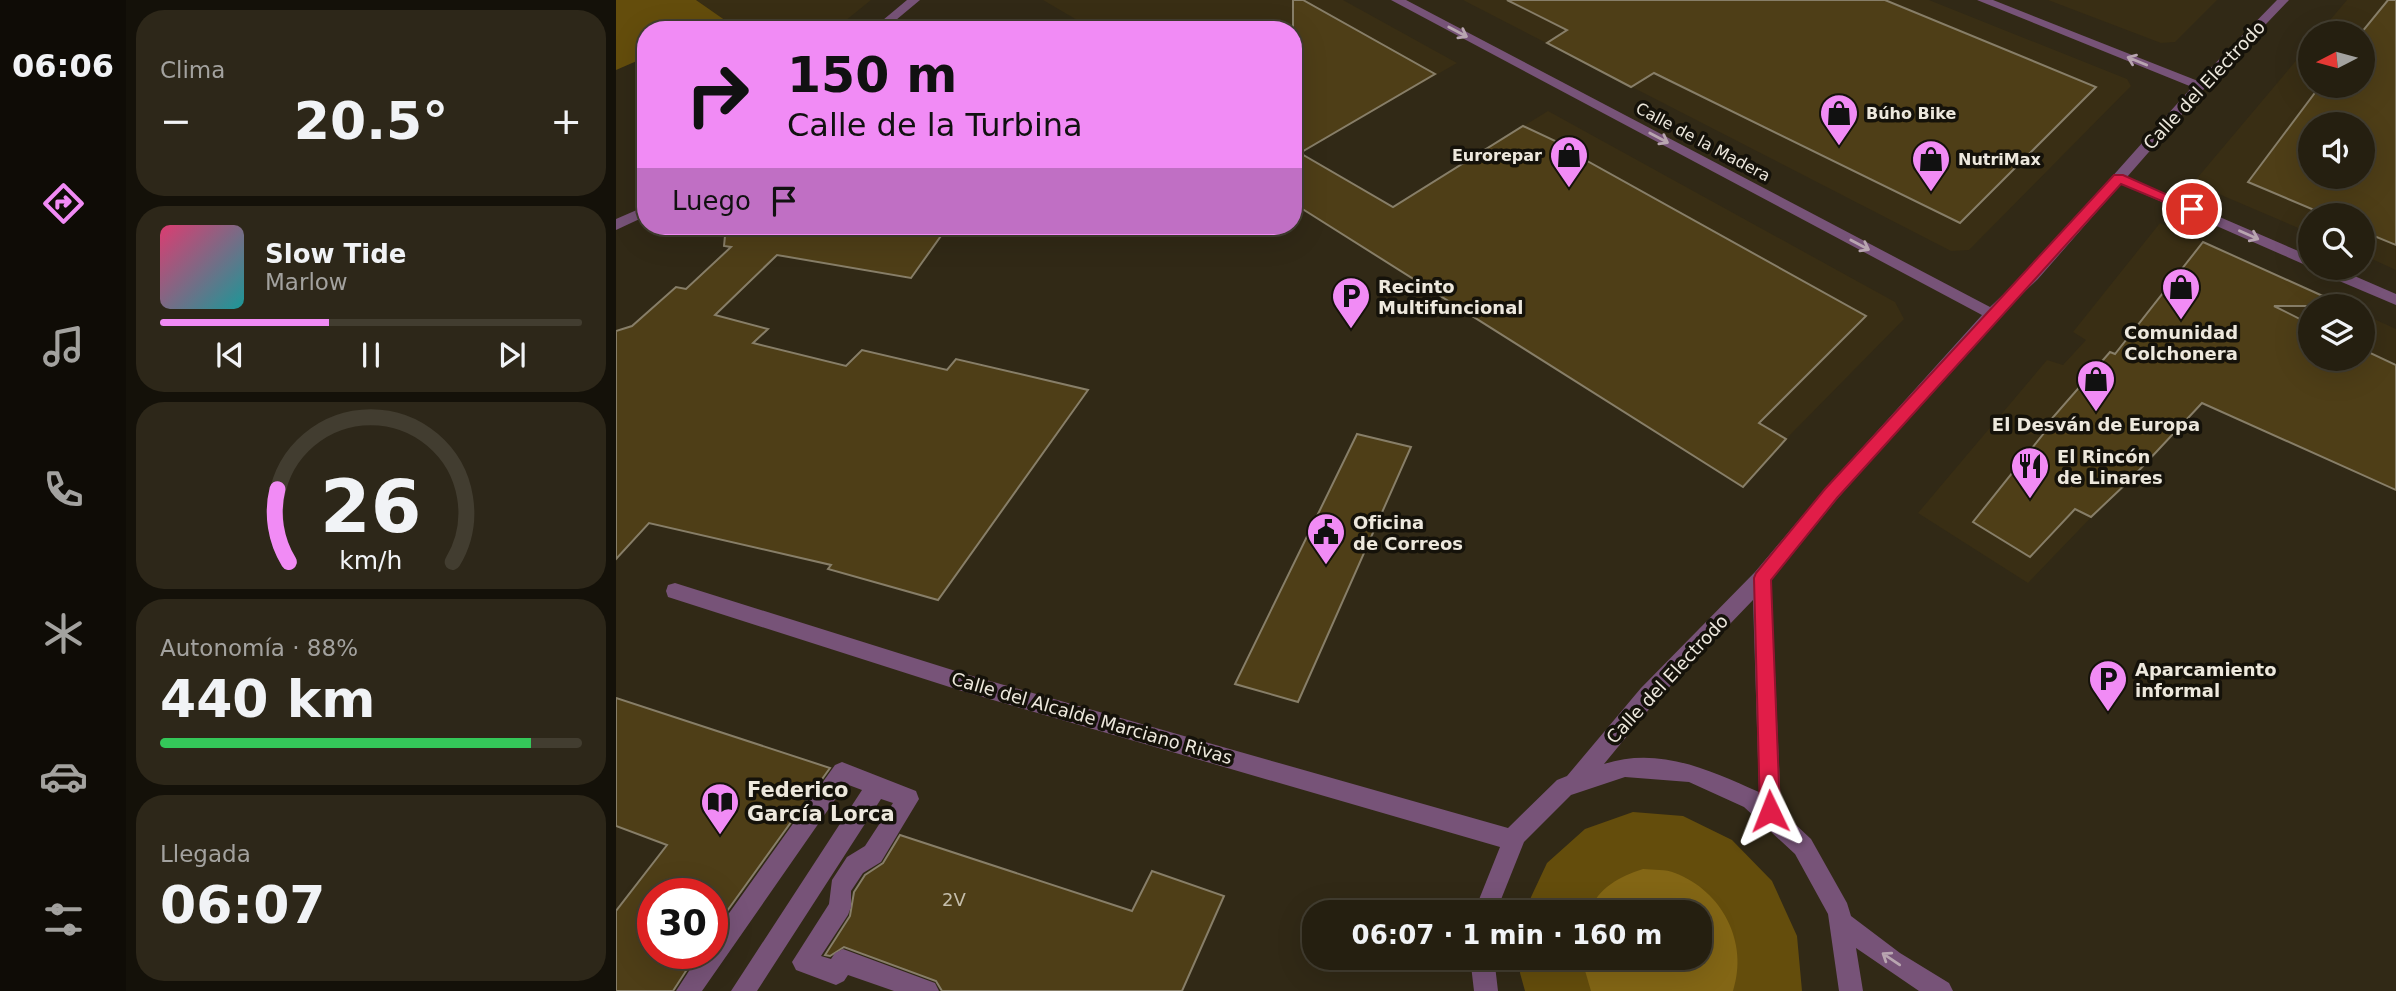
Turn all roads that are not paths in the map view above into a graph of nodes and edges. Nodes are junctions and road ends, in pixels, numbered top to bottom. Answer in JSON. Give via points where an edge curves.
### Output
{"nodes":[{"id":1,"x":914,"y":0,"type":"edge"},
{"id":2,"x":1397,"y":0,"type":"edge"},
{"id":3,"x":1983,"y":0,"type":"edge"},
{"id":4,"x":2283,"y":0,"type":"edge"},
{"id":5,"x":888,"y":21,"type":"edge"},
{"id":6,"x":2200,"y":86,"type":"junction"},
{"id":7,"x":2119,"y":178,"type":"junction"},
{"id":8,"x":637,"y":214,"type":"edge"},
{"id":9,"x":616,"y":225,"type":"edge"},
{"id":10,"x":2298,"y":257,"type":"edge"},
{"id":11,"x":2350,"y":280,"type":"edge"},
{"id":12,"x":2396,"y":300,"type":"edge"},
{"id":13,"x":1992,"y":314,"type":"junction"},
{"id":14,"x":1762,"y":578,"type":"junction"},
{"id":15,"x":675,"y":591,"type":"dead end"},
{"id":16,"x":1575,"y":783,"type":"junction"},
{"id":17,"x":877,"y":786,"type":"junction"},
{"id":18,"x":1770,"y":811,"type":"junction"},
{"id":19,"x":1512,"y":840,"type":"junction"},
{"id":20,"x":1487,"y":900,"type":"edge"},
{"id":21,"x":1843,"y":924,"type":"junction"},
{"id":22,"x":1484,"y":970,"type":"edge"},
{"id":23,"x":688,"y":991,"type":"edge"},
{"id":24,"x":743,"y":991,"type":"edge"},
{"id":25,"x":927,"y":991,"type":"edge"},
{"id":26,"x":1486,"y":991,"type":"edge"},
{"id":27,"x":1851,"y":991,"type":"edge"},
{"id":28,"x":1941,"y":991,"type":"edge"}],
"edges":[{"from":1,"to":5,"type":"street"},
{"from":2,"to":13,"type":"street","name":"Calle de la Madera","one_way":true},
{"from":6,"to":3,"type":"street","one_way":true},
{"from":4,"to":6,"type":"street","name":"Calle del Electrodo"},
{"from":6,"to":7,"type":"street","name":"Calle del Electrodo"},
{"from":7,"to":10,"type":"street","one_way":true},
{"from":7,"to":13,"type":"street","name":"Calle del Electrodo"},
{"from":8,"to":9,"type":"street"},
{"from":11,"to":12,"type":"street"},
{"from":13,"to":14,"type":"street","name":"Calle del Electrodo"},
{"from":14,"to":16,"type":"street","name":"Calle del Electrodo","via":[[1648,695]]},
{"from":14,"to":18,"type":"street"},
{"from":15,"to":19,"type":"street","name":"Calle del Alcalde Marciano Rivas","via":[[962,682]]},
{"from":16,"to":18,"type":"street","via":[[1614,769],[1655,765],[1697,772],[1735,787]]},
{"from":16,"to":19,"type":"street","via":[[1540,806]]},
{"from":17,"to":23,"type":"street","via":[[842,772]]},
{"from":17,"to":24,"type":"street"},
{"from":17,"to":25,"type":"street","via":[[908,799],[873,854],[855,865],[840,888],[840,907],[804,962],[836,973],[843,961]]},
{"from":18,"to":21,"type":"street","via":[[1801,843],[1825,881]]},
{"from":19,"to":20,"type":"street","via":[[1491,881]]},
{"from":21,"to":27,"type":"street"},
{"from":28,"to":21,"type":"street","one_way":true},
{"from":22,"to":26,"type":"street"}]}
